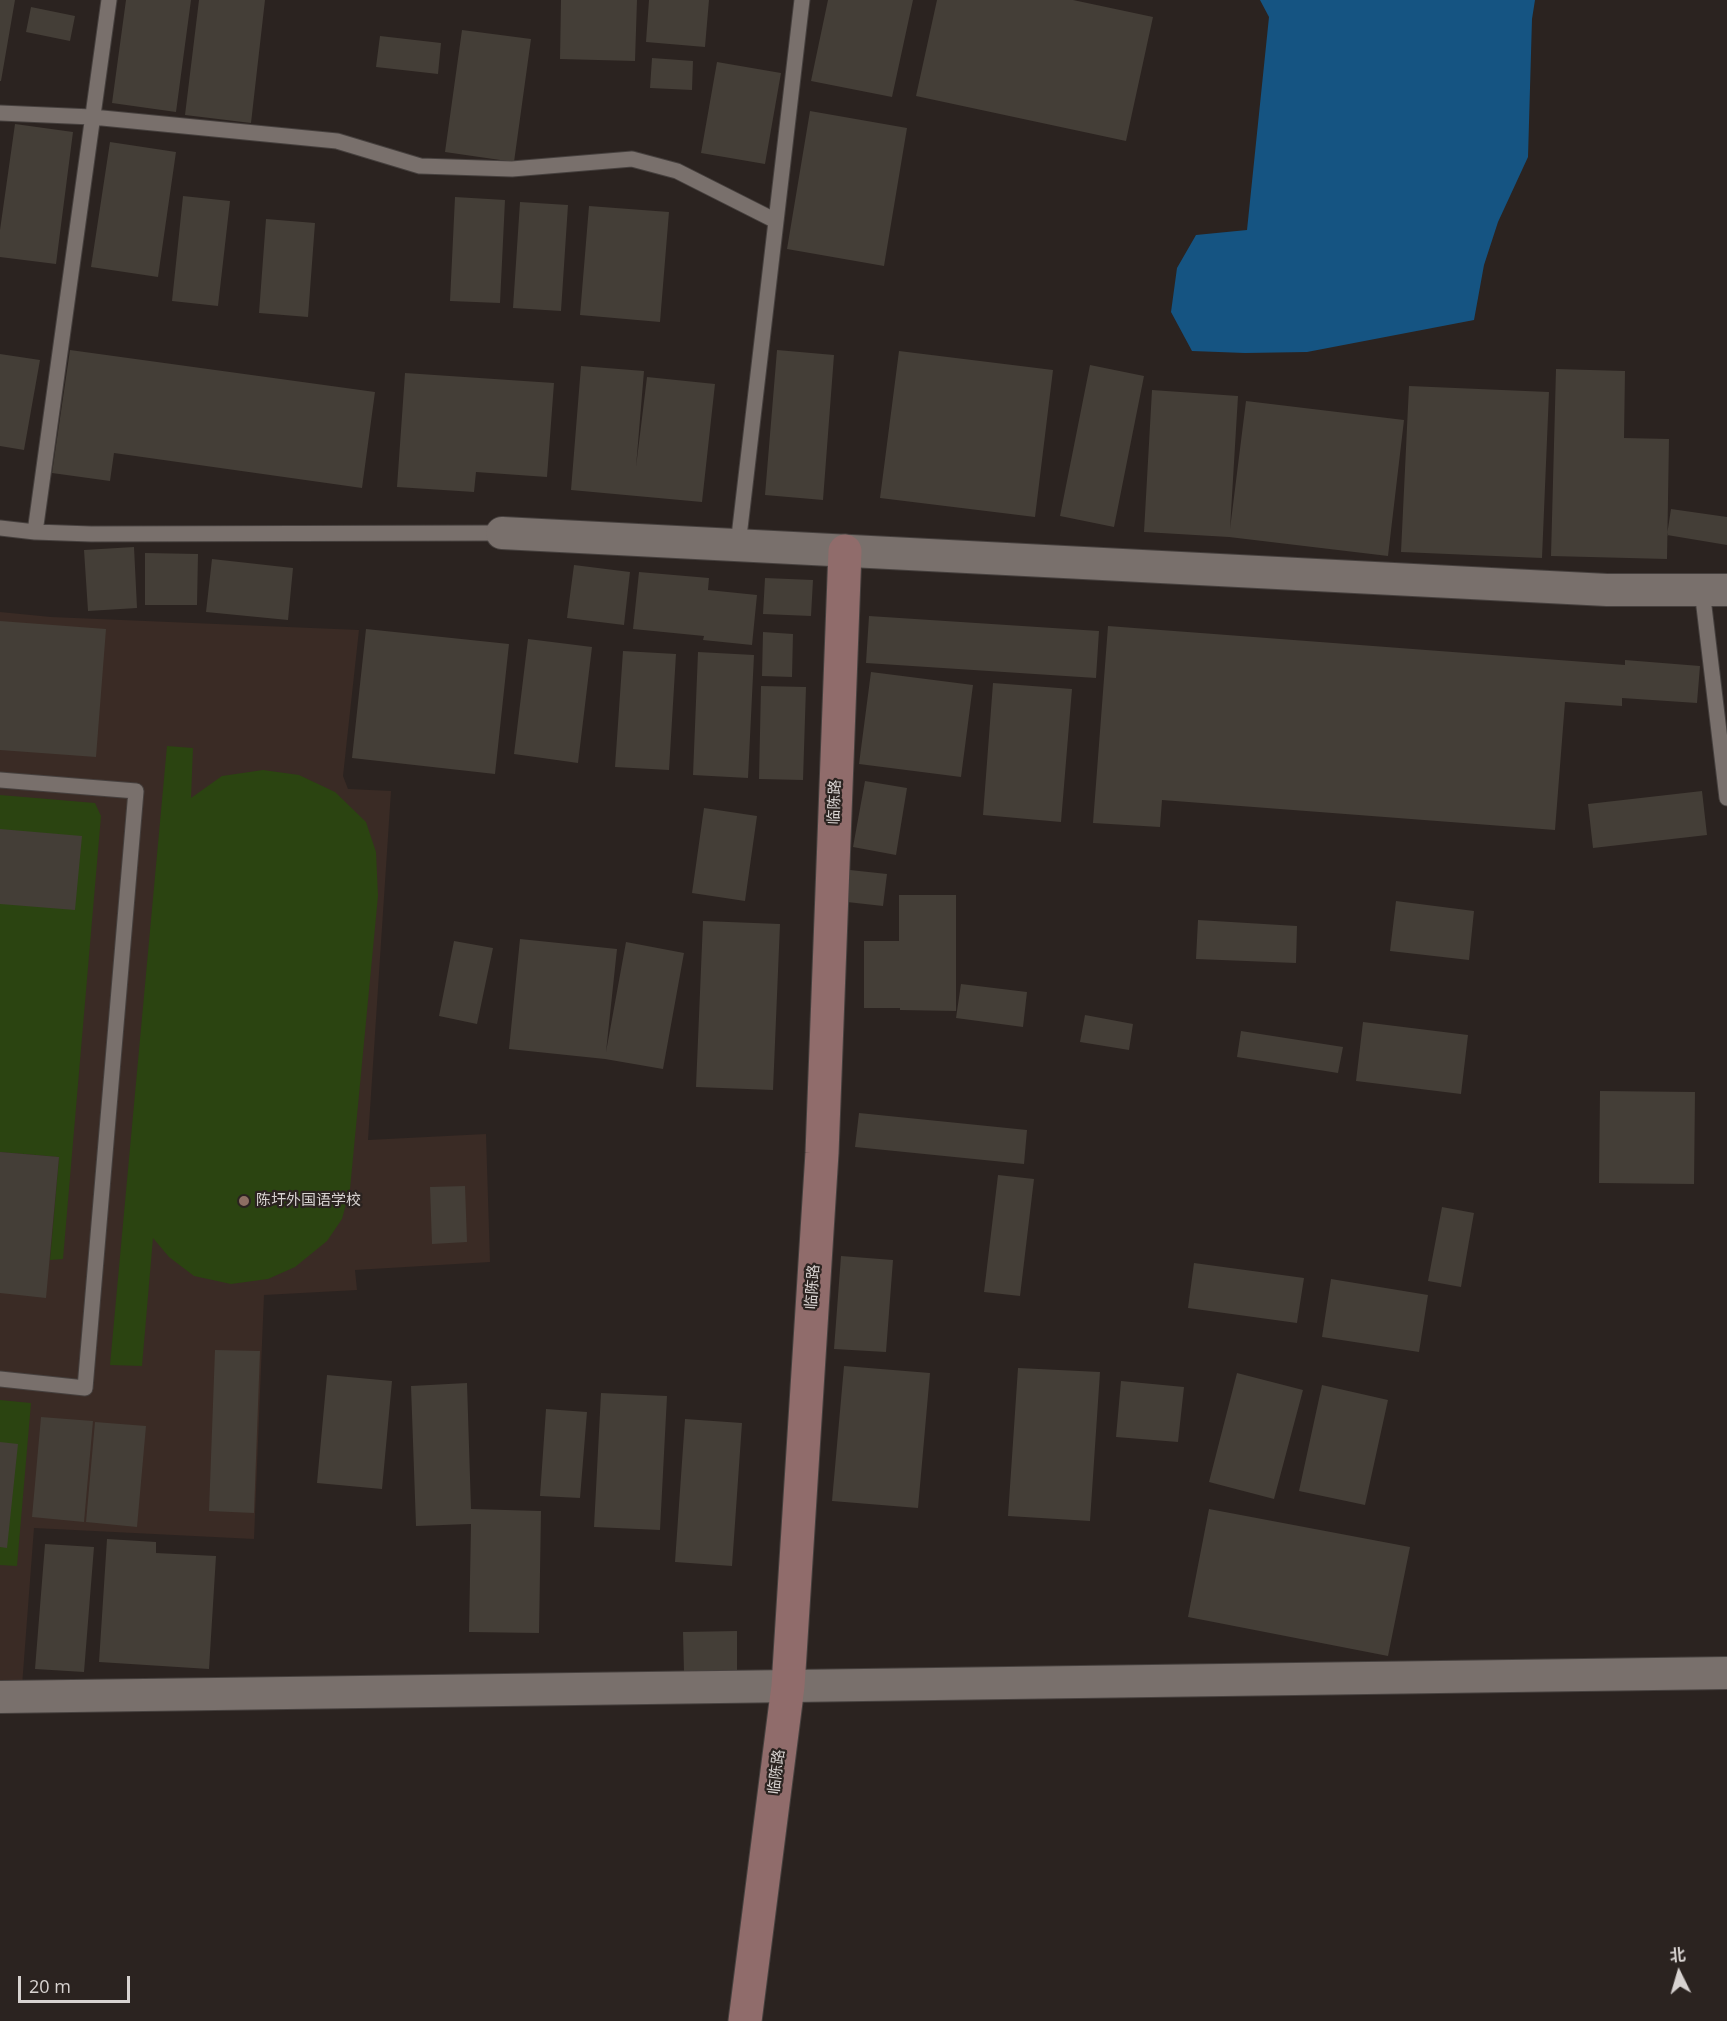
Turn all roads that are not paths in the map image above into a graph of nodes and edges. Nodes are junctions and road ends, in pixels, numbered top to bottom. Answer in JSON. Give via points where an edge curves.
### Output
{"nodes":[{"id":1,"x":109,"y":0,"type":"edge"},
{"id":2,"x":802,"y":0,"type":"edge"},
{"id":3,"x":0,"y":113,"type":"edge"},
{"id":4,"x":92,"y":117,"type":"junction"},
{"id":5,"x":776,"y":221,"type":"junction"},
{"id":6,"x":0,"y":528,"type":"edge"},
{"id":7,"x":35,"y":532,"type":"junction"},
{"id":8,"x":502,"y":532,"type":"joint"},
{"id":9,"x":738,"y":545,"type":"junction"},
{"id":10,"x":845,"y":551,"type":"junction"},
{"id":11,"x":1714,"y":590,"type":"edge"},
{"id":12,"x":0,"y":780,"type":"edge"},
{"id":13,"x":1727,"y":798,"type":"edge"},
{"id":14,"x":0,"y":1379,"type":"edge"},
{"id":15,"x":1727,"y":1673,"type":"edge"},
{"id":16,"x":788,"y":1686,"type":"junction"},
{"id":17,"x":0,"y":1696,"type":"edge"},
{"id":18,"x":745,"y":2021,"type":"edge"}],
"edges":[{"from":1,"to":4,"type":"lane"},
{"from":2,"to":5,"type":"lane"},
{"from":3,"to":4,"type":"lane"},
{"from":4,"to":5,"type":"lane","via":[[337,141],[420,166],[513,169],[632,159],[677,171]]},
{"from":4,"to":7,"type":"lane"},
{"from":5,"to":9,"type":"lane"},
{"from":6,"to":7,"type":"lane"},
{"from":7,"to":8,"type":"lane"},
{"from":8,"to":9,"type":"street"},
{"from":9,"to":10,"type":"street"},
{"from":10,"to":11,"type":"street","via":[[1607,591]]},
{"from":10,"to":16,"type":"street","name":"临陈路","via":[[822,1141]]},
{"from":11,"to":13,"type":"lane"},
{"from":12,"to":14,"type":"lane","via":[[136,791],[85,1388]]},
{"from":15,"to":16,"type":"street"},
{"from":16,"to":17,"type":"street"},
{"from":16,"to":18,"type":"street","name":"临陈路"}]}
